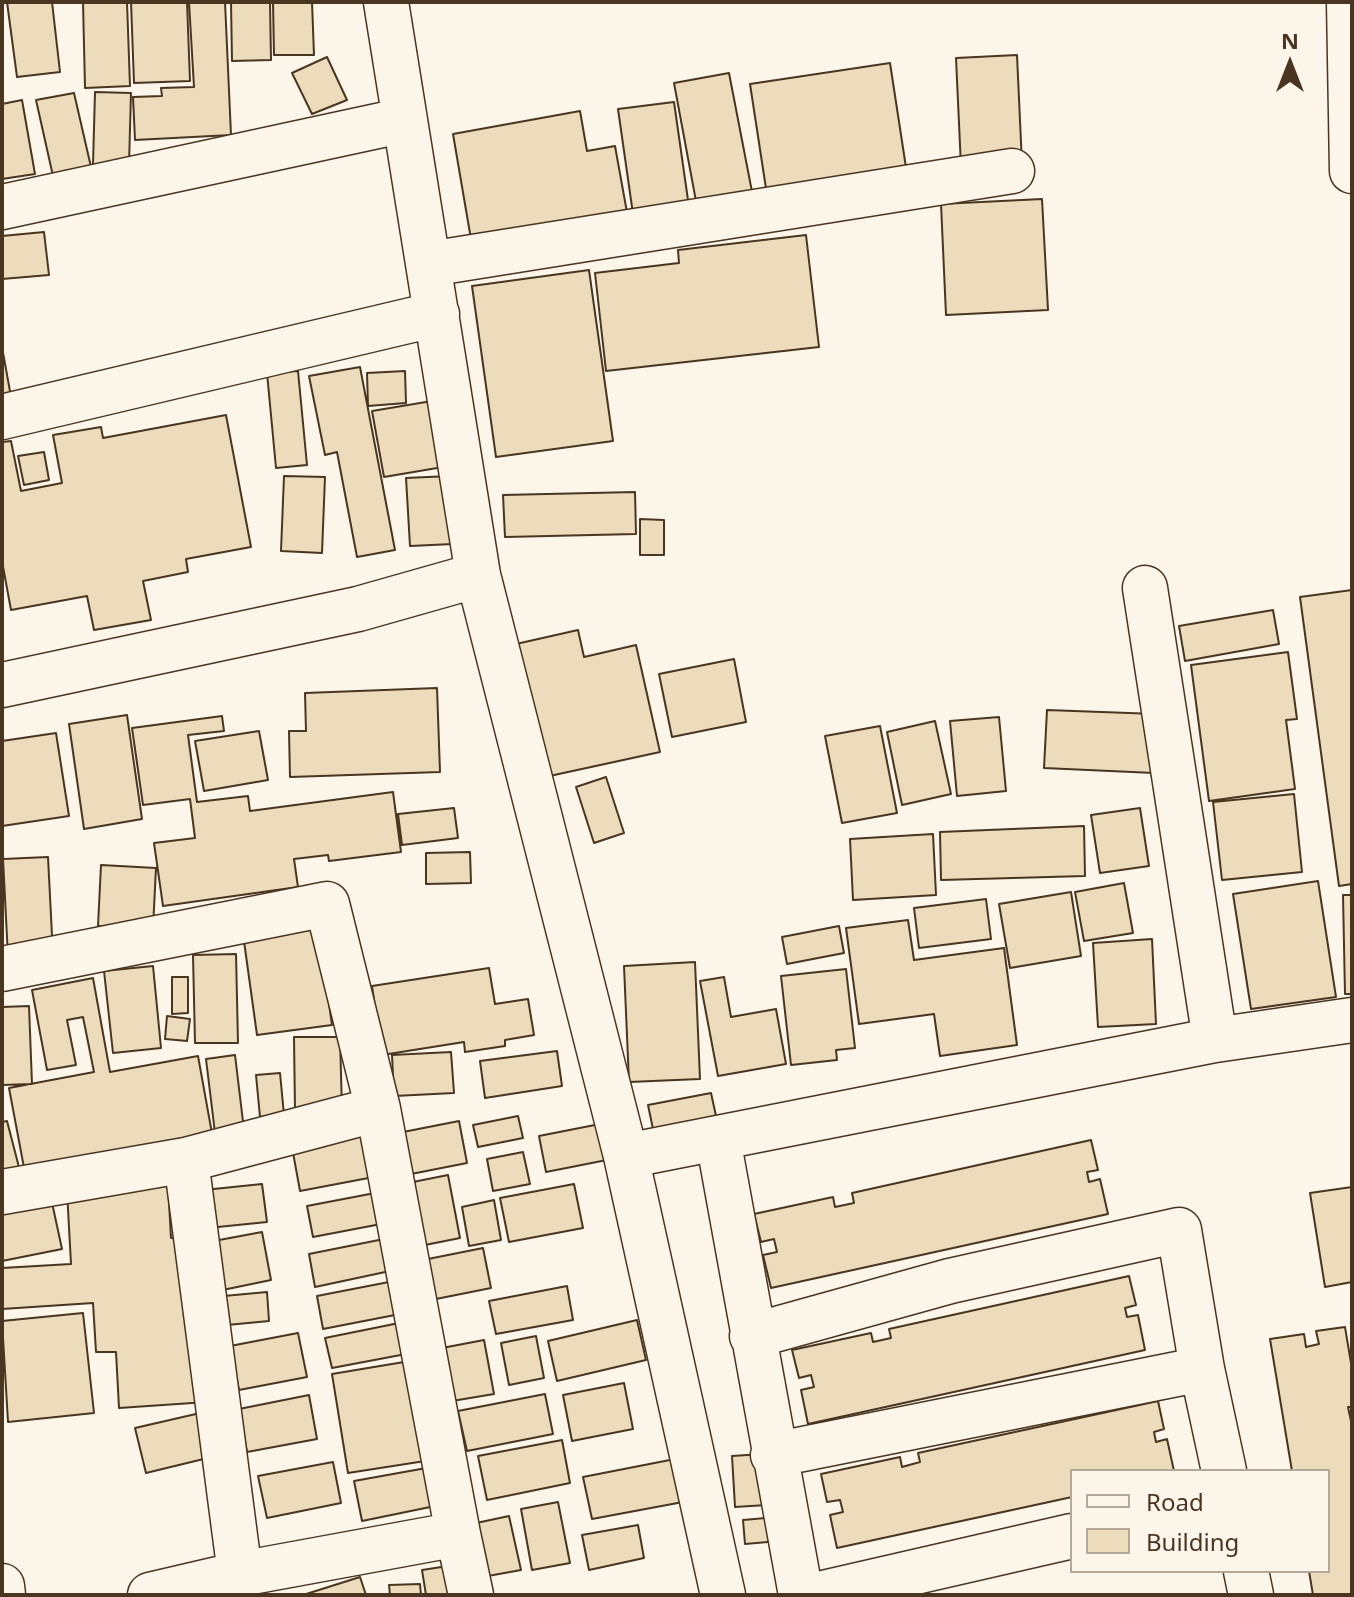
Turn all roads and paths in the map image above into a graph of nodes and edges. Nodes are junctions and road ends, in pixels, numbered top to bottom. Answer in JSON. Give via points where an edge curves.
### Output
{"nodes":[{"id":1,"x":386,"y":2,"type":"edge"},
{"id":2,"x":1349,"y":2,"type":"edge"},
{"id":3,"x":405,"y":120,"type":"junction"},
{"id":4,"x":1012,"y":171,"type":"dead end"},
{"id":5,"x":1352,"y":171,"type":"edge"},
{"id":6,"x":2,"y":207,"type":"edge"},
{"id":7,"x":429,"y":264,"type":"junction"},
{"id":8,"x":437,"y":314,"type":"junction"},
{"id":9,"x":2,"y":417,"type":"edge"},
{"id":10,"x":478,"y":575,"type":"junction"},
{"id":11,"x":1145,"y":588,"type":"dead end"},
{"id":12,"x":2,"y":685,"type":"edge"},
{"id":13,"x":2,"y":969,"type":"edge"},
{"id":14,"x":1352,"y":1020,"type":"edge"},
{"id":15,"x":1215,"y":1040,"type":"junction"},
{"id":16,"x":378,"y":1109,"type":"junction"},
{"id":17,"x":718,"y":1139,"type":"junction"},
{"id":18,"x":626,"y":1156,"type":"junction"},
{"id":19,"x":186,"y":1160,"type":"junction"},
{"id":20,"x":2,"y":1192,"type":"edge"},
{"id":21,"x":752,"y":1336,"type":"junction"},
{"id":22,"x":1202,"y":1369,"type":"junction"},
{"id":23,"x":773,"y":1455,"type":"junction"},
{"id":24,"x":1224,"y":1469,"type":"edge"},
{"id":25,"x":458,"y":1534,"type":"junction"},
{"id":26,"x":1070,"y":1536,"type":"edge"},
{"id":27,"x":1246,"y":1573,"type":"edge"},
{"id":28,"x":240,"y":1574,"type":"junction"},
{"id":29,"x":2,"y":1586,"type":"edge"},
{"id":30,"x":3,"y":1595,"type":"edge"},
{"id":31,"x":150,"y":1595,"type":"edge"},
{"id":32,"x":471,"y":1595,"type":"edge"},
{"id":33,"x":723,"y":1595,"type":"edge"},
{"id":34,"x":801,"y":1595,"type":"edge"},
{"id":35,"x":815,"y":1595,"type":"edge"},
{"id":36,"x":1251,"y":1595,"type":"edge"}],
"edges":[{"from":1,"to":3,"type":"street"},
{"from":2,"to":5,"type":"street"},
{"from":3,"to":6,"type":"street"},
{"from":3,"to":7,"type":"street"},
{"from":4,"to":7,"type":"street"},
{"from":7,"to":8,"type":"street"},
{"from":8,"to":9,"type":"street"},
{"from":8,"to":10,"type":"street"},
{"from":10,"to":12,"type":"street","via":[[358,609]]},
{"from":10,"to":18,"type":"street"},
{"from":11,"to":15,"type":"street"},
{"from":13,"to":16,"type":"street","via":[[327,904]]},
{"from":14,"to":15,"type":"street"},
{"from":15,"to":17,"type":"street"},
{"from":16,"to":19,"type":"street"},
{"from":16,"to":25,"type":"street"},
{"from":17,"to":18,"type":"street"},
{"from":17,"to":21,"type":"street"},
{"from":18,"to":33,"type":"street"},
{"from":19,"to":20,"type":"street"},
{"from":19,"to":28,"type":"street"},
{"from":21,"to":22,"type":"street","via":[[950,1281],[1179,1230]]},
{"from":21,"to":23,"type":"street"},
{"from":22,"to":23,"type":"street"},
{"from":22,"to":24,"type":"street"},
{"from":23,"to":34,"type":"street"},
{"from":25,"to":28,"type":"street"},
{"from":25,"to":32,"type":"street"},
{"from":26,"to":35,"type":"street"},
{"from":27,"to":36,"type":"street"},
{"from":28,"to":31,"type":"street"},
{"from":29,"to":30,"type":"street"}]}
